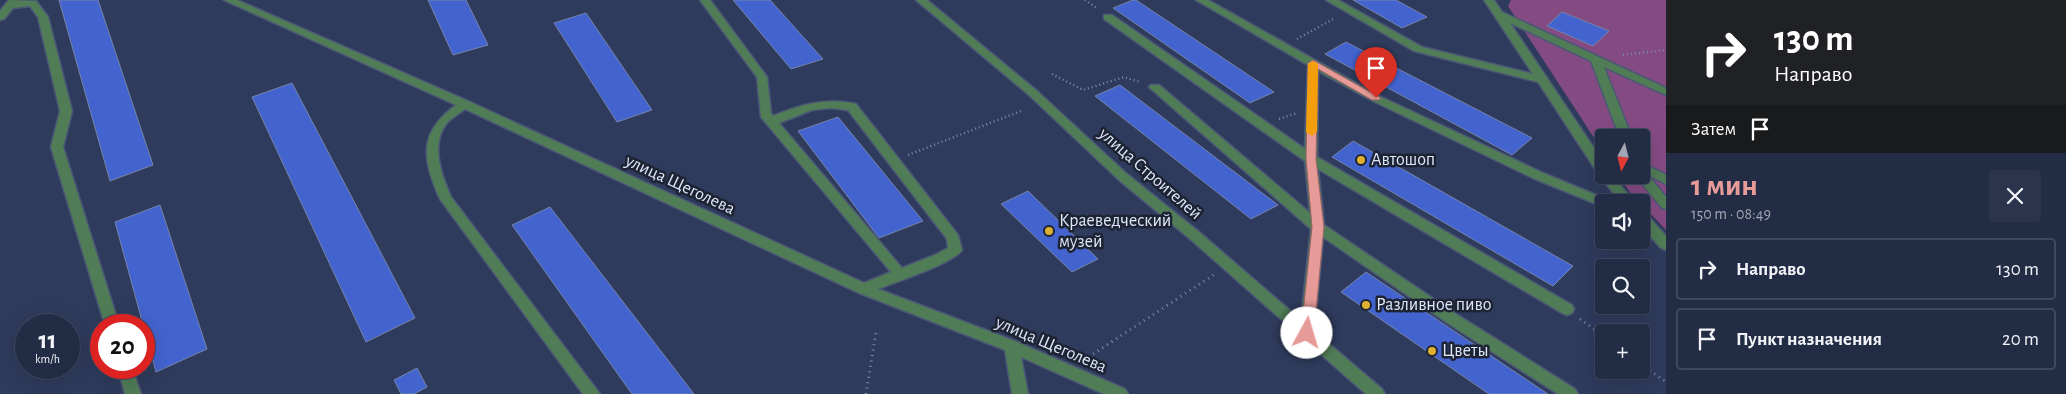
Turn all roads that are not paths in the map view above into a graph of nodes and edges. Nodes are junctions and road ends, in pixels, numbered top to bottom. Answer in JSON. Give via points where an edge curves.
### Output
{"nodes":[{"id":1,"x":229,"y":0,"type":"edge"},
{"id":2,"x":705,"y":0,"type":"edge"},
{"id":3,"x":921,"y":0,"type":"edge"},
{"id":4,"x":1202,"y":0,"type":"edge"},
{"id":5,"x":1331,"y":0,"type":"edge"},
{"id":6,"x":1489,"y":0,"type":"edge"},
{"id":7,"x":12,"y":3,"type":"edge"},
{"id":8,"x":1498,"y":14,"type":"junction"},
{"id":9,"x":0,"y":17,"type":"edge"},
{"id":10,"x":1108,"y":17,"type":"dead end"},
{"id":11,"x":1595,"y":58,"type":"junction"},
{"id":12,"x":1313,"y":63,"type":"junction"},
{"id":13,"x":1544,"y":80,"type":"junction"},
{"id":14,"x":1155,"y":87,"type":"dead end"},
{"id":15,"x":1666,"y":92,"type":"edge"},
{"id":16,"x":464,"y":104,"type":"junction"},
{"id":17,"x":772,"y":121,"type":"junction"},
{"id":18,"x":1623,"y":129,"type":"edge"},
{"id":19,"x":1311,"y":159,"type":"junction"},
{"id":20,"x":1595,"y":160,"type":"edge"},
{"id":21,"x":1650,"y":171,"type":"edge"},
{"id":22,"x":1666,"y":180,"type":"edge"},
{"id":23,"x":1613,"y":184,"type":"edge"},
{"id":24,"x":1648,"y":184,"type":"edge"},
{"id":25,"x":1621,"y":194,"type":"edge"},
{"id":26,"x":1595,"y":199,"type":"edge"},
{"id":27,"x":1666,"y":205,"type":"edge"},
{"id":28,"x":1318,"y":227,"type":"junction"},
{"id":29,"x":1650,"y":227,"type":"edge"},
{"id":30,"x":1666,"y":245,"type":"edge"},
{"id":31,"x":900,"y":274,"type":"junction"},
{"id":32,"x":864,"y":288,"type":"junction"},
{"id":33,"x":1567,"y":309,"type":"road end"},
{"id":34,"x":109,"y":314,"type":"edge"},
{"id":35,"x":1307,"y":333,"type":"junction"},
{"id":36,"x":1012,"y":346,"type":"junction"},
{"id":37,"x":128,"y":379,"type":"edge"},
{"id":38,"x":133,"y":394,"type":"edge"},
{"id":39,"x":592,"y":394,"type":"edge"},
{"id":40,"x":1020,"y":394,"type":"edge"},
{"id":41,"x":1120,"y":394,"type":"edge"},
{"id":42,"x":1377,"y":394,"type":"edge"},
{"id":43,"x":1570,"y":394,"type":"edge"}],
"edges":[{"from":1,"to":16,"type":"street","name":"улица Щеголева"},
{"from":2,"to":17,"type":"street","via":[[762,77],[765,114]]},
{"from":3,"to":35,"type":"street","name":"улица Строителей","via":[[1033,93],[1123,177]]},
{"from":4,"to":12,"type":"street"},
{"from":5,"to":13,"type":"street","via":[[1418,49]]},
{"from":6,"to":8,"type":"street"},
{"from":7,"to":9,"type":"street"},
{"from":7,"to":34,"type":"street","via":[[33,3],[42,18],[66,111],[57,147]]},
{"from":8,"to":11,"type":"street"},
{"from":8,"to":13,"type":"street"},
{"from":10,"to":19,"type":"street"},
{"from":11,"to":15,"type":"street"},
{"from":11,"to":18,"type":"street"},
{"from":12,"to":19,"type":"street"},
{"from":12,"to":26,"type":"street","via":[[1384,102]]},
{"from":13,"to":20,"type":"street"},
{"from":14,"to":28,"type":"street"},
{"from":16,"to":32,"type":"street","name":"улица Щеголева"},
{"from":16,"to":39,"type":"street","via":[[440,124],[432,141],[434,172],[446,199]]},
{"from":17,"to":31,"type":"street"},
{"from":17,"to":31,"type":"street","via":[[811,105],[852,107],[953,238],[954,250]]},
{"from":19,"to":28,"type":"street"},
{"from":19,"to":33,"type":"street"},
{"from":21,"to":22,"type":"street"},
{"from":23,"to":25,"type":"street"},
{"from":24,"to":27,"type":"street"},
{"from":28,"to":35,"type":"street"},
{"from":28,"to":43,"type":"street","via":[[1450,318]]},
{"from":29,"to":30,"type":"street"},
{"from":31,"to":32,"type":"street"},
{"from":32,"to":36,"type":"street","name":"улица Щеголева"},
{"from":35,"to":42,"type":"street","name":"улица Строителей"},
{"from":36,"to":40,"type":"street"},
{"from":36,"to":41,"type":"street","name":"улица Щеголева"},
{"from":37,"to":38,"type":"street"}]}
